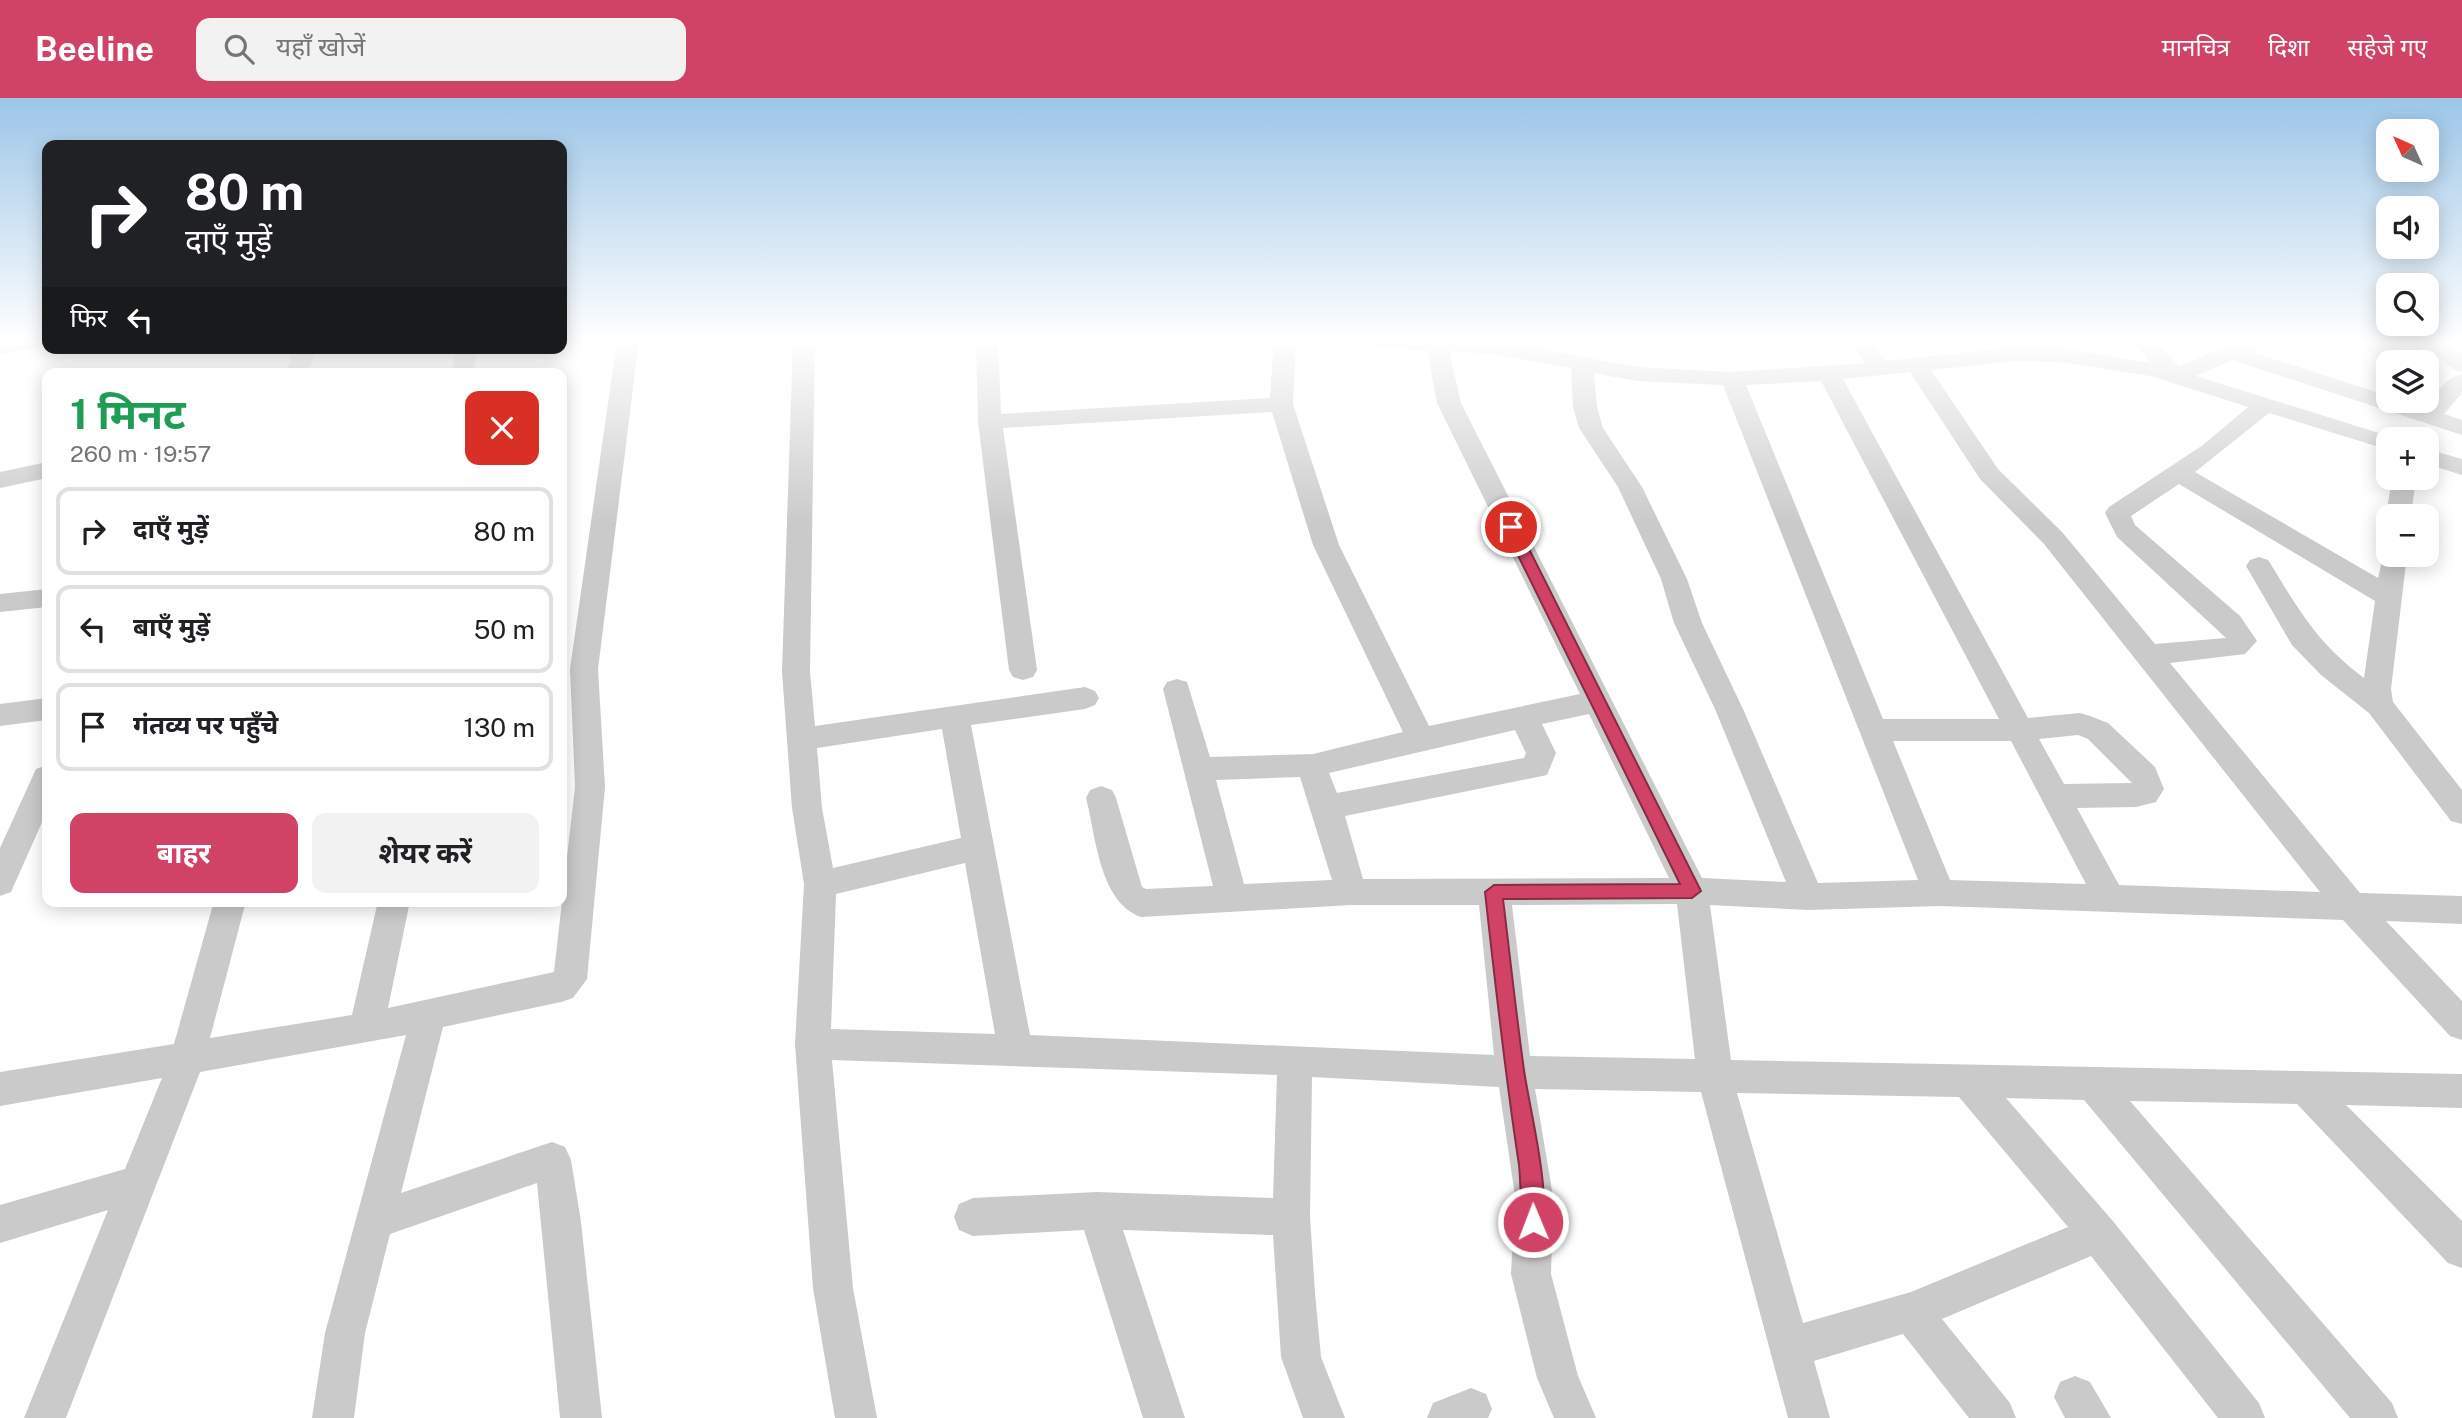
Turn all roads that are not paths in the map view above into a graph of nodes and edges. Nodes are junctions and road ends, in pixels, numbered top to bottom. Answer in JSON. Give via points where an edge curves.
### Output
{"nodes":[{"id":1,"x":619,"y":402,"type":"edge"},
{"id":2,"x":803,"y":402,"type":"edge"},
{"id":3,"x":989,"y":402,"type":"edge"},
{"id":4,"x":1449,"y":402,"type":"edge"},
{"id":5,"x":1585,"y":402,"type":"edge"},
{"id":6,"x":1741,"y":402,"type":"edge"},
{"id":7,"x":1844,"y":402,"type":"edge"},
{"id":8,"x":1941,"y":402,"type":"edge"},
{"id":9,"x":2258,"y":402,"type":"edge"},
{"id":10,"x":2382,"y":402,"type":"edge"},
{"id":11,"x":2441,"y":402,"type":"edge"},
{"id":12,"x":1281,"y":404,"type":"joint"},
{"id":13,"x":2266,"y":404,"type":"junction"},
{"id":14,"x":2430,"y":417,"type":"junction"},
{"id":15,"x":990,"y":422,"type":"junction"},
{"id":16,"x":2462,"y":428,"type":"edge"},
{"id":17,"x":2376,"y":439,"type":"edge"},
{"id":18,"x":2439,"y":460,"type":"edge"},
{"id":19,"x":2462,"y":467,"type":"edge"},
{"id":20,"x":42,"y":471,"type":"edge"},
{"id":21,"x":2177,"y":472,"type":"junction"},
{"id":22,"x":0,"y":480,"type":"edge"},
{"id":23,"x":2259,"y":566,"type":"dead end"},
{"id":24,"x":2393,"y":567,"type":"edge"},
{"id":25,"x":2389,"y":597,"type":"junction"},
{"id":26,"x":42,"y":599,"type":"edge"},
{"id":27,"x":0,"y":603,"type":"edge"},
{"id":28,"x":2147,"y":655,"type":"junction"},
{"id":29,"x":1023,"y":670,"type":"dead end"},
{"id":30,"x":1177,"y":689,"type":"dead end"},
{"id":31,"x":1085,"y":698,"type":"dead end"},
{"id":32,"x":1598,"y":701,"type":"junction"},
{"id":33,"x":2379,"y":705,"type":"junction"},
{"id":34,"x":42,"y":710,"type":"edge"},
{"id":35,"x":0,"y":715,"type":"edge"},
{"id":36,"x":1524,"y":717,"type":"junction"},
{"id":37,"x":955,"y":719,"type":"junction"},
{"id":38,"x":1874,"y":730,"type":"junction"},
{"id":39,"x":2020,"y":730,"type":"junction"},
{"id":40,"x":1421,"y":739,"type":"junction"},
{"id":41,"x":801,"y":740,"type":"junction"},
{"id":42,"x":1315,"y":765,"type":"junction"},
{"id":43,"x":1197,"y":769,"type":"junction"},
{"id":44,"x":42,"y":788,"type":"edge"},
{"id":45,"x":2055,"y":796,"type":"junction"},
{"id":46,"x":1101,"y":797,"type":"dead end"},
{"id":47,"x":1327,"y":807,"type":"junction"},
{"id":48,"x":2462,"y":812,"type":"edge"},
{"id":49,"x":979,"y":846,"type":"junction"},
{"id":50,"x":0,"y":883,"type":"edge"},
{"id":51,"x":820,"y":884,"type":"junction"},
{"id":52,"x":1692,"y":891,"type":"junction"},
{"id":53,"x":1350,"y":892,"type":"junction"},
{"id":54,"x":1494,"y":892,"type":"junction"},
{"id":55,"x":1940,"y":893,"type":"junction"},
{"id":56,"x":1808,"y":897,"type":"junction"},
{"id":57,"x":1232,"y":898,"type":"junction"},
{"id":58,"x":2110,"y":899,"type":"junction"},
{"id":59,"x":2350,"y":905,"type":"junction"},
{"id":60,"x":228,"y":907,"type":"edge"},
{"id":61,"x":393,"y":907,"type":"edge"},
{"id":62,"x":2462,"y":910,"type":"edge"},
{"id":63,"x":428,"y":1017,"type":"junction"},
{"id":64,"x":2462,"y":1025,"type":"edge"},
{"id":65,"x":366,"y":1028,"type":"junction"},
{"id":66,"x":813,"y":1044,"type":"junction"},
{"id":67,"x":1015,"y":1049,"type":"junction"},
{"id":68,"x":187,"y":1060,"type":"junction"},
{"id":69,"x":1295,"y":1060,"type":"junction"},
{"id":70,"x":1514,"y":1072,"type":"junction"},
{"id":71,"x":1715,"y":1077,"type":"junction"},
{"id":72,"x":1968,"y":1081,"type":"junction"},
{"id":73,"x":2093,"y":1084,"type":"junction"},
{"id":74,"x":0,"y":1089,"type":"edge"},
{"id":75,"x":2306,"y":1090,"type":"junction"},
{"id":76,"x":2462,"y":1091,"type":"edge"},
{"id":77,"x":138,"y":1183,"type":"junction"},
{"id":78,"x":1097,"y":1211,"type":"junction"},
{"id":79,"x":973,"y":1217,"type":"dead end"},
{"id":80,"x":1292,"y":1217,"type":"junction"},
{"id":81,"x":373,"y":1221,"type":"junction"},
{"id":82,"x":0,"y":1224,"type":"edge"},
{"id":83,"x":2098,"y":1234,"type":"junction"},
{"id":84,"x":2462,"y":1249,"type":"edge"},
{"id":85,"x":1911,"y":1312,"type":"junction"},
{"id":86,"x":1792,"y":1348,"type":"junction"},
{"id":87,"x":45,"y":1418,"type":"edge"},
{"id":88,"x":333,"y":1418,"type":"edge"},
{"id":89,"x":581,"y":1418,"type":"edge"},
{"id":90,"x":856,"y":1418,"type":"edge"},
{"id":91,"x":1164,"y":1418,"type":"edge"},
{"id":92,"x":1324,"y":1418,"type":"edge"},
{"id":93,"x":1575,"y":1418,"type":"edge"},
{"id":94,"x":1809,"y":1418,"type":"edge"},
{"id":95,"x":1995,"y":1418,"type":"edge"},
{"id":96,"x":2244,"y":1418,"type":"edge"},
{"id":97,"x":2377,"y":1418,"type":"edge"}],
"edges":[{"from":1,"to":63,"type":"street","via":[[584,669],[590,787],[570,979],[552,990]]},
{"from":2,"to":41,"type":"street","via":[[796,672]]},
{"from":3,"to":15,"type":"street"},
{"from":4,"to":32,"type":"street"},
{"from":5,"to":56,"type":"street","via":[[1591,428],[1630,487],[1674,579],[1688,623]]},
{"from":6,"to":38,"type":"street"},
{"from":7,"to":39,"type":"street"},
{"from":8,"to":28,"type":"street","via":[[1989,474],[2053,538]]},
{"from":9,"to":13,"type":"street"},
{"from":10,"to":14,"type":"street"},
{"from":11,"to":14,"type":"street"},
{"from":12,"to":15,"type":"street"},
{"from":12,"to":40,"type":"street","via":[[1326,545]]},
{"from":13,"to":17,"type":"street"},
{"from":13,"to":21,"type":"street","via":[[2213,450]]},
{"from":14,"to":16,"type":"street"},
{"from":15,"to":29,"type":"street"},
{"from":18,"to":19,"type":"street"},
{"from":20,"to":22,"type":"street"},
{"from":21,"to":25,"type":"street"},
{"from":21,"to":28,"type":"street","via":[[2128,504],[2118,518],[2126,531],[2243,641],[2235,647]]},
{"from":23,"to":33,"type":"street","via":[[2302,638],[2331,668]]},
{"from":24,"to":25,"type":"street"},
{"from":25,"to":33,"type":"street"},
{"from":26,"to":27,"type":"street"},
{"from":28,"to":59,"type":"street"},
{"from":30,"to":43,"type":"street"},
{"from":31,"to":37,"type":"street"},
{"from":32,"to":36,"type":"street"},
{"from":32,"to":52,"type":"street"},
{"from":33,"to":48,"type":"street"},
{"from":34,"to":35,"type":"street"},
{"from":36,"to":40,"type":"street"},
{"from":36,"to":47,"type":"street","via":[[1541,753],[1536,767]]},
{"from":37,"to":41,"type":"street"},
{"from":37,"to":49,"type":"street"},
{"from":38,"to":39,"type":"street"},
{"from":38,"to":55,"type":"street"},
{"from":39,"to":45,"type":"street"},
{"from":39,"to":45,"type":"street","via":[[2071,723],[2089,726],[2144,775],[2149,789],[2136,795]]},
{"from":40,"to":42,"type":"street"},
{"from":41,"to":51,"type":"street"},
{"from":42,"to":43,"type":"street"},
{"from":42,"to":47,"type":"street","via":[[1313,777]]},
{"from":43,"to":57,"type":"street"},
{"from":44,"to":50,"type":"street"},
{"from":45,"to":58,"type":"street"},
{"from":46,"to":57,"type":"street","via":[[1124,883],[1135,900]]},
{"from":47,"to":53,"type":"street"},
{"from":49,"to":51,"type":"street"},
{"from":49,"to":67,"type":"street"},
{"from":51,"to":66,"type":"street"},
{"from":52,"to":54,"type":"street"},
{"from":52,"to":56,"type":"street"},
{"from":52,"to":71,"type":"street"},
{"from":53,"to":54,"type":"street"},
{"from":53,"to":57,"type":"street"},
{"from":54,"to":70,"type":"street"},
{"from":55,"to":56,"type":"street"},
{"from":55,"to":58,"type":"street"},
{"from":58,"to":59,"type":"street"},
{"from":59,"to":62,"type":"street"},
{"from":59,"to":64,"type":"street"},
{"from":60,"to":68,"type":"street"},
{"from":61,"to":65,"type":"street"},
{"from":63,"to":65,"type":"street"},
{"from":63,"to":81,"type":"street"},
{"from":65,"to":68,"type":"street"},
{"from":66,"to":67,"type":"street"},
{"from":66,"to":90,"type":"street","via":[[833,1288]]},
{"from":67,"to":69,"type":"street"},
{"from":68,"to":74,"type":"street"},
{"from":68,"to":77,"type":"street"},
{"from":69,"to":70,"type":"street"},
{"from":69,"to":80,"type":"street"},
{"from":70,"to":71,"type":"street"},
{"from":70,"to":93,"type":"street","via":[[1534,1196],[1531,1274],[1558,1378]]},
{"from":71,"to":72,"type":"street"},
{"from":71,"to":86,"type":"street"},
{"from":72,"to":73,"type":"street"},
{"from":72,"to":83,"type":"street"},
{"from":73,"to":75,"type":"street"},
{"from":73,"to":97,"type":"street"},
{"from":75,"to":76,"type":"street"},
{"from":75,"to":84,"type":"street"},
{"from":77,"to":82,"type":"street"},
{"from":77,"to":87,"type":"street"},
{"from":78,"to":79,"type":"street"},
{"from":78,"to":80,"type":"street"},
{"from":78,"to":91,"type":"street"},
{"from":80,"to":92,"type":"street","via":[[1301,1357]]},
{"from":81,"to":88,"type":"street","via":[[345,1333]]},
{"from":81,"to":89,"type":"street","via":[[552,1160]]},
{"from":83,"to":85,"type":"street"},
{"from":83,"to":96,"type":"street"},
{"from":85,"to":86,"type":"street"},
{"from":85,"to":95,"type":"street"},
{"from":86,"to":94,"type":"street"}]}
